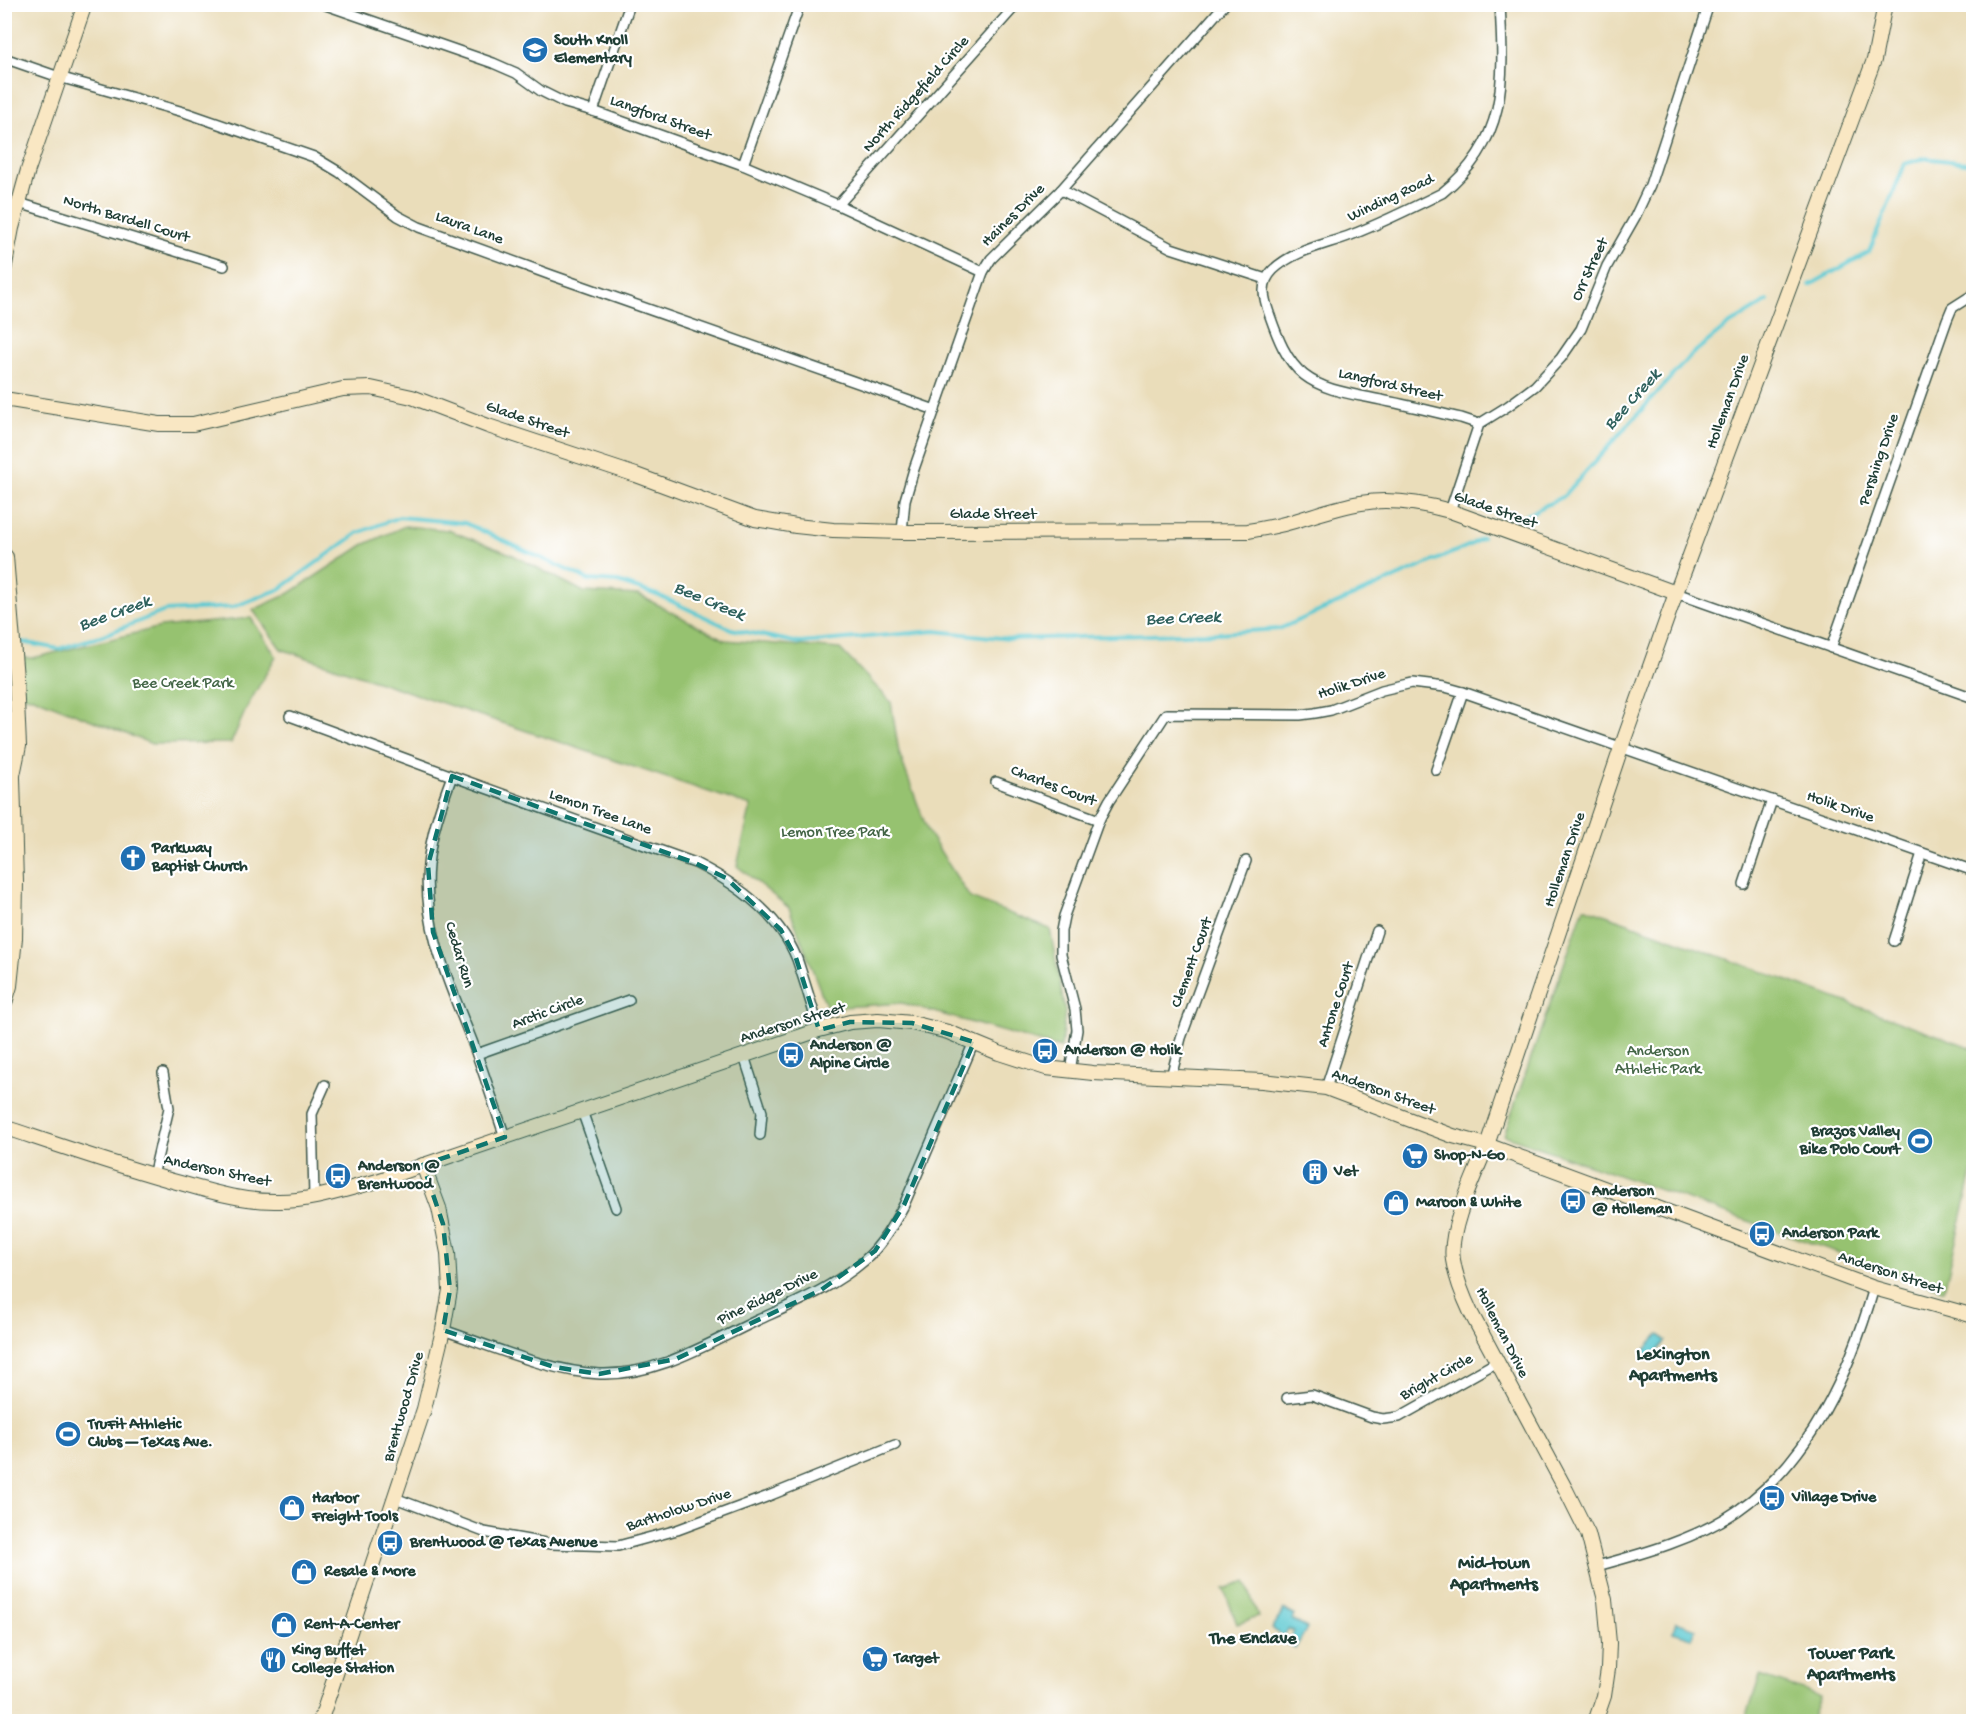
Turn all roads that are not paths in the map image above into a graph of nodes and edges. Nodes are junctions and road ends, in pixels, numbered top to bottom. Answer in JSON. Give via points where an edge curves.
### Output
{"nodes":[{"id":1,"x":85,"y":4,"type":"edge"},
{"id":2,"x":323,"y":4,"type":"edge"},
{"id":3,"x":630,"y":4,"type":"edge"},
{"id":4,"x":800,"y":4,"type":"edge"},
{"id":5,"x":1017,"y":4,"type":"edge"},
{"id":6,"x":1225,"y":4,"type":"edge"},
{"id":7,"x":1500,"y":4,"type":"edge"},
{"id":8,"x":1709,"y":4,"type":"edge"},
{"id":9,"x":1885,"y":4,"type":"edge"},
{"id":10,"x":4,"y":58,"type":"edge"},
{"id":11,"x":59,"y":77,"type":"junction"},
{"id":12,"x":593,"y":111,"type":"junction"},
{"id":13,"x":742,"y":165,"type":"junction"},
{"id":14,"x":1061,"y":190,"type":"junction"},
{"id":15,"x":19,"y":203,"type":"junction"},
{"id":16,"x":838,"y":205,"type":"junction"},
{"id":17,"x":224,"y":266,"type":"dead end"},
{"id":18,"x":5,"y":269,"type":"edge"},
{"id":19,"x":983,"y":272,"type":"junction"},
{"id":20,"x":1266,"y":279,"type":"junction"},
{"id":21,"x":1974,"y":294,"type":"edge"},
{"id":22,"x":4,"y":399,"type":"edge"},
{"id":23,"x":935,"y":410,"type":"junction"},
{"id":24,"x":1479,"y":424,"type":"junction"},
{"id":25,"x":1450,"y":511,"type":"junction"},
{"id":26,"x":902,"y":532,"type":"junction"},
{"id":27,"x":4,"y":555,"type":"edge"},
{"id":28,"x":1676,"y":593,"type":"junction"},
{"id":29,"x":1831,"y":648,"type":"junction"},
{"id":30,"x":1463,"y":692,"type":"junction"},
{"id":31,"x":1974,"y":698,"type":"edge"},
{"id":32,"x":290,"y":716,"type":"dead end"},
{"id":33,"x":1621,"y":748,"type":"junction"},
{"id":34,"x":4,"y":754,"type":"edge"},
{"id":35,"x":1436,"y":770,"type":"dead end"},
{"id":36,"x":452,"y":776,"type":"junction"},
{"id":37,"x":13,"y":777,"type":"junction"},
{"id":38,"x":996,"y":782,"type":"dead end"},
{"id":39,"x":1772,"y":801,"type":"junction"},
{"id":40,"x":10,"y":807,"type":"edge"},
{"id":41,"x":1099,"y":820,"type":"junction"},
{"id":42,"x":1922,"y":853,"type":"junction"},
{"id":43,"x":1246,"y":861,"type":"dead end"},
{"id":44,"x":1974,"y":871,"type":"edge"},
{"id":45,"x":1744,"y":884,"type":"dead end"},
{"id":46,"x":1377,"y":931,"type":"dead end"},
{"id":47,"x":1894,"y":941,"type":"dead end"},
{"id":48,"x":629,"y":1000,"type":"dead end"},
{"id":49,"x":4,"y":1006,"type":"edge"},
{"id":50,"x":819,"y":1030,"type":"junction"},
{"id":51,"x":974,"y":1042,"type":"junction"},
{"id":52,"x":477,"y":1054,"type":"junction"},
{"id":53,"x":744,"y":1056,"type":"junction"},
{"id":54,"x":1070,"y":1071,"type":"junction"},
{"id":55,"x":163,"y":1072,"type":"dead end"},
{"id":56,"x":1171,"y":1077,"type":"junction"},
{"id":57,"x":325,"y":1086,"type":"dead end"},
{"id":58,"x":1326,"y":1088,"type":"junction"},
{"id":59,"x":582,"y":1111,"type":"junction"},
{"id":60,"x":4,"y":1127,"type":"edge"},
{"id":61,"x":760,"y":1135,"type":"dead end"},
{"id":62,"x":505,"y":1137,"type":"junction"},
{"id":63,"x":1487,"y":1145,"type":"junction"},
{"id":64,"x":423,"y":1165,"type":"junction"},
{"id":65,"x":153,"y":1176,"type":"junction"},
{"id":66,"x":314,"y":1197,"type":"junction"},
{"id":67,"x":616,"y":1208,"type":"dead end"},
{"id":68,"x":1874,"y":1288,"type":"junction"},
{"id":69,"x":1974,"y":1316,"type":"edge"},
{"id":70,"x":443,"y":1330,"type":"junction"},
{"id":71,"x":1497,"y":1362,"type":"junction"},
{"id":72,"x":1287,"y":1398,"type":"dead end"},
{"id":73,"x":895,"y":1445,"type":"dead end"},
{"id":74,"x":395,"y":1498,"type":"junction"},
{"id":75,"x":1597,"y":1566,"type":"junction"},
{"id":76,"x":320,"y":1722,"type":"edge"},
{"id":77,"x":1595,"y":1722,"type":"edge"}],
"edges":[{"from":1,"to":11,"type":"street"},
{"from":2,"to":12,"type":"street","name":"Langford Street","via":[[493,63],[565,103]]},
{"from":3,"to":12,"type":"street"},
{"from":4,"to":13,"type":"street"},
{"from":5,"to":16,"type":"street","name":"North Ridgefield Circle"},
{"from":6,"to":14,"type":"street","name":"Haines Drive"},
{"from":7,"to":20,"type":"street","name":"Winding Road","via":[[1502,84],[1494,120],[1478,157],[1442,193],[1349,236],[1300,252]]},
{"from":8,"to":24,"type":"street","name":"Orr Street","via":[[1650,185],[1607,266],[1581,329],[1535,386]]},
{"from":9,"to":28,"type":"street","name":"Holleman Drive","via":[[1874,60]]},
{"from":10,"to":11,"type":"street","name":"Laura Lane"},
{"from":11,"to":15,"type":"street"},
{"from":11,"to":23,"type":"street","name":"Laura Lane","via":[[186,113],[314,157],[419,227]]},
{"from":12,"to":13,"type":"street","name":"Langford Street"},
{"from":13,"to":16,"type":"street","name":"Langford Street"},
{"from":14,"to":19,"type":"street","name":"Haines Drive","via":[[991,259]]},
{"from":14,"to":20,"type":"street","via":[[1171,248]]},
{"from":15,"to":17,"type":"street","name":"North Bardell Court"},
{"from":15,"to":18,"type":"street"},
{"from":16,"to":19,"type":"street","name":"Langford Street"},
{"from":19,"to":23,"type":"street","name":"Haines Drive"},
{"from":20,"to":24,"type":"street","name":"Langford Street","via":[[1265,304],[1275,330],[1303,374],[1343,393]]},
{"from":21,"to":29,"type":"street","name":"Pershing Drive","via":[[1952,308],[1947,320]]},
{"from":22,"to":26,"type":"street","name":"Glade Street","via":[[159,424],[193,424],[344,389],[371,388],[411,398],[755,519],[833,531]]},
{"from":23,"to":26,"type":"street","name":"Haines Drive","via":[[905,500]]},
{"from":24,"to":25,"type":"street"},
{"from":25,"to":26,"type":"street","name":"Glade Street","via":[[1385,501],[1346,506],[1248,531]]},
{"from":25,"to":28,"type":"street","name":"Glade Street"},
{"from":27,"to":37,"type":"street","via":[[19,746]]},
{"from":28,"to":29,"type":"street","name":"Glade Street"},
{"from":28,"to":33,"type":"street","name":"Holleman Drive"},
{"from":29,"to":31,"type":"street","name":"Glade Street"},
{"from":30,"to":33,"type":"street","name":"Holik Drive"},
{"from":30,"to":35,"type":"street"},
{"from":30,"to":41,"type":"street","name":"Holik Drive","via":[[1412,683],[1331,710],[1300,715],[1166,714]]},
{"from":32,"to":36,"type":"street","name":"Lemon Tree Lane"},
{"from":33,"to":39,"type":"street","name":"Holik Drive"},
{"from":33,"to":63,"type":"street","name":"Holleman Drive"},
{"from":34,"to":37,"type":"street"},
{"from":36,"to":50,"type":"street","name":"Lemon Tree Lane","via":[[695,863],[726,878],[781,930],[796,958]]},
{"from":36,"to":52,"type":"street","name":"Cedar Run","via":[[431,845],[429,908],[439,954]]},
{"from":37,"to":40,"type":"street"},
{"from":38,"to":41,"type":"street","name":"Charles Court"},
{"from":39,"to":42,"type":"street","name":"Holik Drive"},
{"from":39,"to":45,"type":"street"},
{"from":40,"to":49,"type":"street","via":[[15,938]]},
{"from":41,"to":54,"type":"street","name":"Holik Drive","via":[[1061,931],[1061,955],[1077,1030]]},
{"from":42,"to":44,"type":"street","name":"Holik Drive"},
{"from":42,"to":47,"type":"street"},
{"from":43,"to":56,"type":"street","name":"Clement Court","via":[[1181,1038]]},
{"from":46,"to":58,"type":"street","name":"Antone Court"},
{"from":48,"to":52,"type":"street","name":"Arctic Circle"},
{"from":50,"to":51,"type":"street","name":"Anderson Street","via":[[878,1020],[912,1023]]},
{"from":50,"to":53,"type":"street","name":"Anderson Street"},
{"from":51,"to":54,"type":"street","name":"Anderson Street","via":[[1025,1062]]},
{"from":51,"to":70,"type":"street","name":"Pine Ridge Drive","via":[[904,1205],[889,1230],[875,1251],[846,1276],[821,1290],[676,1359],[622,1373],[599,1374],[554,1367]]},
{"from":52,"to":62,"type":"street","name":"Cedar Run"},
{"from":53,"to":59,"type":"street","name":"Anderson Street"},
{"from":53,"to":61,"type":"street","via":[[762,1112]]},
{"from":54,"to":56,"type":"street","name":"Anderson Street"},
{"from":55,"to":65,"type":"street","via":[[169,1108]]},
{"from":56,"to":58,"type":"street","name":"Anderson Street"},
{"from":57,"to":66,"type":"street","via":[[312,1114]]},
{"from":58,"to":63,"type":"street","name":"Anderson Street"},
{"from":59,"to":62,"type":"street","name":"Anderson Street"},
{"from":59,"to":67,"type":"street"},
{"from":60,"to":65,"type":"street","name":"Anderson Street"},
{"from":62,"to":64,"type":"street","name":"Anderson Street"},
{"from":63,"to":68,"type":"street","name":"Anderson Street"},
{"from":63,"to":71,"type":"street","name":"Holleman Drive","via":[[1454,1236],[1453,1259],[1460,1288]]},
{"from":64,"to":66,"type":"street","name":"Anderson Street"},
{"from":64,"to":70,"type":"street","name":"Brentwood Drive","via":[[439,1208],[448,1253],[450,1290]]},
{"from":65,"to":66,"type":"street","name":"Anderson Street","via":[[248,1199]]},
{"from":68,"to":69,"type":"street","name":"Anderson Street"},
{"from":68,"to":75,"type":"street","via":[[1835,1391],[1809,1437],[1783,1470],[1736,1512],[1692,1535]]},
{"from":70,"to":74,"type":"street","name":"Brentwood Drive","via":[[424,1409]]},
{"from":71,"to":72,"type":"street","name":"Bright Circle","via":[[1399,1416],[1383,1419],[1312,1395]]},
{"from":71,"to":75,"type":"street","name":"Holleman Drive","via":[[1588,1534]]},
{"from":73,"to":74,"type":"street","name":"Bartholow Drive","via":[[677,1530],[618,1546],[551,1544],[484,1532]]},
{"from":74,"to":76,"type":"street","name":"Brentwood Drive"},
{"from":75,"to":77,"type":"street","name":"Holleman Drive","via":[[1609,1643],[1604,1696]]}]}
